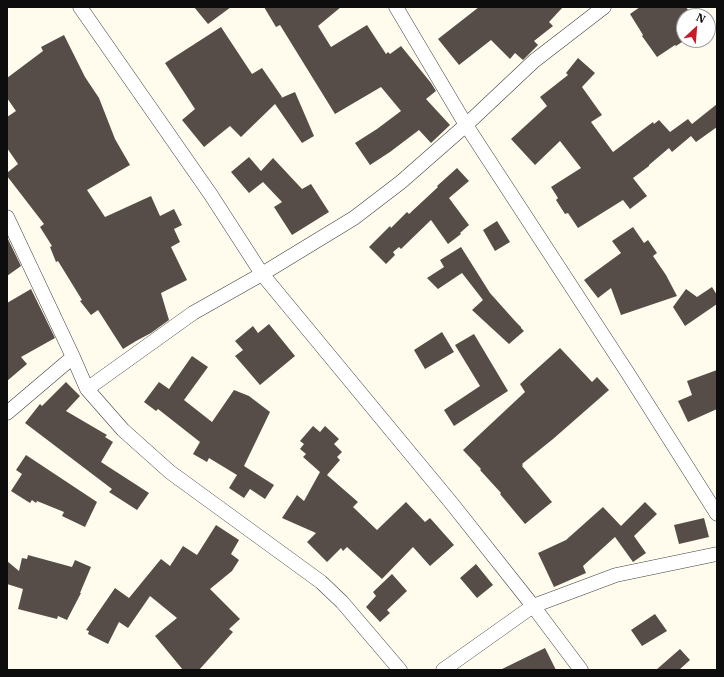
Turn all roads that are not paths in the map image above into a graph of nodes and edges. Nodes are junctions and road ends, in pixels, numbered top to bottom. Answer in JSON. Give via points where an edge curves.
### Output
{"nodes":[{"id":1,"x":80,"y":7,"type":"edge"},
{"id":2,"x":396,"y":7,"type":"edge"},
{"id":3,"x":604,"y":7,"type":"edge"},
{"id":4,"x":466,"y":125,"type":"junction"},
{"id":5,"x":7,"y":217,"type":"edge"},
{"id":6,"x":262,"y":274,"type":"junction"},
{"id":7,"x":73,"y":357,"type":"junction"},
{"id":8,"x":87,"y":389,"type":"junction"},
{"id":9,"x":7,"y":413,"type":"edge"},
{"id":10,"x":717,"y":514,"type":"edge"},
{"id":11,"x":717,"y":554,"type":"edge"},
{"id":12,"x":533,"y":606,"type":"junction"},
{"id":13,"x":400,"y":670,"type":"edge"},
{"id":14,"x":444,"y":670,"type":"edge"},
{"id":15,"x":581,"y":670,"type":"edge"}],
"edges":[{"from":1,"to":6,"type":"street","via":[[211,195]]},
{"from":2,"to":4,"type":"street"},
{"from":3,"to":4,"type":"street","via":[[534,61]]},
{"from":4,"to":6,"type":"street","via":[[401,182],[354,218]]},
{"from":4,"to":10,"type":"street"},
{"from":5,"to":7,"type":"street"},
{"from":6,"to":8,"type":"street","via":[[193,313]]},
{"from":6,"to":12,"type":"street"},
{"from":7,"to":8,"type":"street"},
{"from":7,"to":9,"type":"street"},
{"from":8,"to":13,"type":"street","via":[[123,430],[170,472],[321,582],[342,602]]},
{"from":11,"to":12,"type":"street","via":[[616,574]]},
{"from":12,"to":14,"type":"street"},
{"from":12,"to":15,"type":"street"}]}
